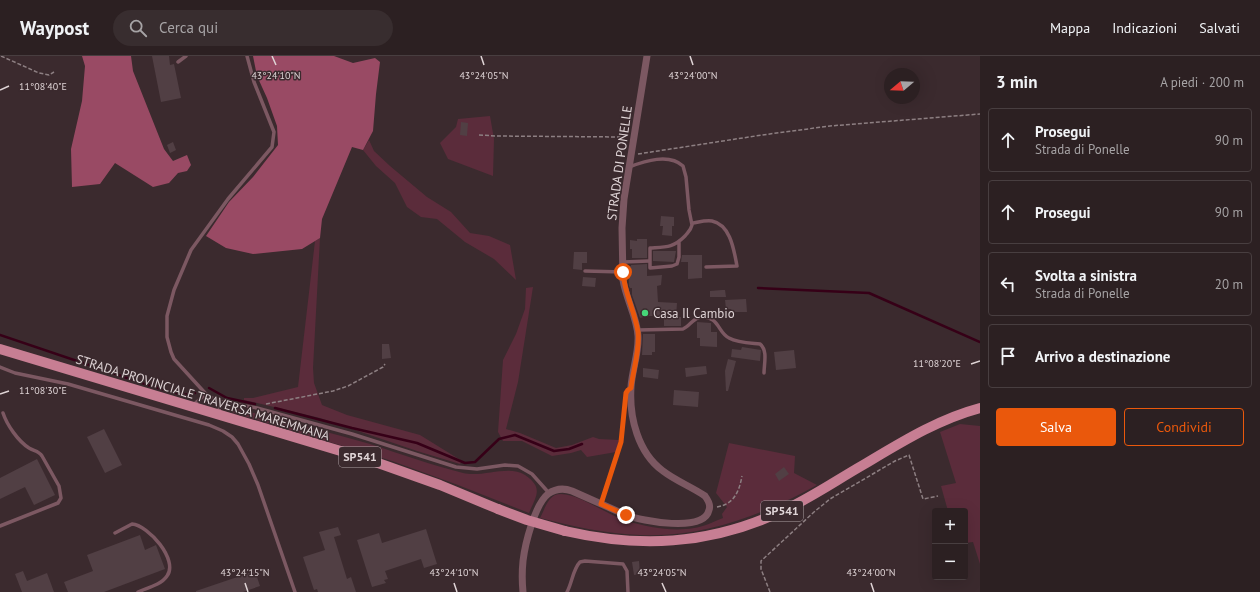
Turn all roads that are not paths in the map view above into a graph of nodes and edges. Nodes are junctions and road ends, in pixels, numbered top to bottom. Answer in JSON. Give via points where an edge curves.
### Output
{"nodes":[{"id":1,"x":186,"y":56,"type":"edge"},
{"id":2,"x":247,"y":56,"type":"edge"},
{"id":3,"x":648,"y":56,"type":"edge"},
{"id":4,"x":178,"y":62,"type":"dead end"},
{"id":5,"x":628,"y":167,"type":"junction"},
{"id":6,"x":692,"y":223,"type":"junction"},
{"id":7,"x":679,"y":242,"type":"junction"},
{"id":8,"x":649,"y":261,"type":"junction"},
{"id":9,"x":623,"y":262,"type":"junction"},
{"id":10,"x":706,"y":268,"type":"dead end"},
{"id":11,"x":585,"y":271,"type":"dead end"},
{"id":12,"x":623,"y":272,"type":"junction"},
{"id":13,"x":638,"y":330,"type":"junction"},
{"id":14,"x":0,"y":349,"type":"edge"},
{"id":15,"x":0,"y":367,"type":"edge"},
{"id":16,"x":764,"y":374,"type":"dead end"},
{"id":17,"x":206,"y":394,"type":"junction"},
{"id":18,"x":221,"y":402,"type":"junction"},
{"id":19,"x":192,"y":406,"type":"junction"},
{"id":20,"x":980,"y":408,"type":"edge"},
{"id":21,"x":3,"y":413,"type":"dead end"},
{"id":22,"x":218,"y":414,"type":"junction"},
{"id":23,"x":549,"y":493,"type":"junction"},
{"id":24,"x":0,"y":526,"type":"edge"},
{"id":25,"x":115,"y":533,"type":"dead end"},
{"id":26,"x":138,"y":592,"type":"edge"},
{"id":27,"x":295,"y":592,"type":"edge"},
{"id":28,"x":523,"y":592,"type":"edge"},
{"id":29,"x":567,"y":592,"type":"edge"},
{"id":30,"x":628,"y":592,"type":"edge"}],
"edges":[{"from":1,"to":4,"type":"lane"},
{"from":2,"to":17,"type":"lane","via":[[254,82],[274,132],[272,147],[228,199],[191,250],[174,290],[167,321],[167,337],[172,356]]},
{"from":3,"to":5,"type":"street","name":"STRADA DI PONELLE"},
{"from":5,"to":6,"type":"lane","via":[[655,160],[671,160],[681,164],[685,173]]},
{"from":5,"to":9,"type":"street","name":"STRADA DI PONELLE","via":[[623,210]]},
{"from":6,"to":7,"type":"lane","via":[[691,229]]},
{"from":6,"to":10,"type":"lane","via":[[714,222],[724,229],[731,241],[737,266]]},
{"from":7,"to":8,"type":"lane","via":[[668,247],[650,248]]},
{"from":7,"to":8,"type":"lane","via":[[676,265],[650,268]]},
{"from":8,"to":9,"type":"lane"},
{"from":9,"to":12,"type":"street","name":"STRADA DI PONELLE"},
{"from":11,"to":12,"type":"lane"},
{"from":12,"to":13,"type":"street","name":"STRADA DI PONELLE","via":[[624,288]]},
{"from":13,"to":16,"type":"lane","via":[[683,329],[698,318],[709,318],[728,338],[760,344],[763,347]]},
{"from":13,"to":23,"type":"street","name":"STRADA DI PONELLE","via":[[631,384],[632,419],[636,431],[646,453],[654,463],[705,496],[710,509],[708,515],[702,520],[687,523],[655,522],[635,518],[569,490],[559,489]]},
{"from":14,"to":19,"type":"main road","name":"STRADA PROVINCIALE TRAVERSA MAREMMANA","number":"SP541"},
{"from":15,"to":27,"type":"lane","via":[[15,373],[68,384],[209,425],[227,433],[238,444],[252,470]]},
{"from":17,"to":18,"type":"lane"},
{"from":17,"to":19,"type":"lane"},
{"from":18,"to":22,"type":"lane"},
{"from":18,"to":23,"type":"lane","via":[[257,408],[352,434],[456,467],[477,469],[518,466],[529,471]]},
{"from":19,"to":22,"type":"main road","name":"STRADA PROVINCIALE TRAVERSA MAREMMANA","number":"SP541"},
{"from":20,"to":22,"type":"main road","name":"STRADA PROVINCIALE TRAVERSA MAREMMANA","number":"SP541","bridge":true,"via":[[948,419],[898,444],[770,517],[694,538],[660,541],[614,540],[565,531],[527,520],[386,466]]},
{"from":21,"to":24,"type":"lane","via":[[8,425],[24,443],[42,456],[59,486],[61,498],[58,503]]},
{"from":23,"to":28,"type":"street","via":[[540,505],[528,540],[523,562]]},
{"from":25,"to":26,"type":"lane","via":[[132,524],[140,525],[158,542],[167,556],[170,568],[167,577]]},
{"from":29,"to":30,"type":"lane","via":[[576,566],[582,561],[623,564],[627,571]]}]}
